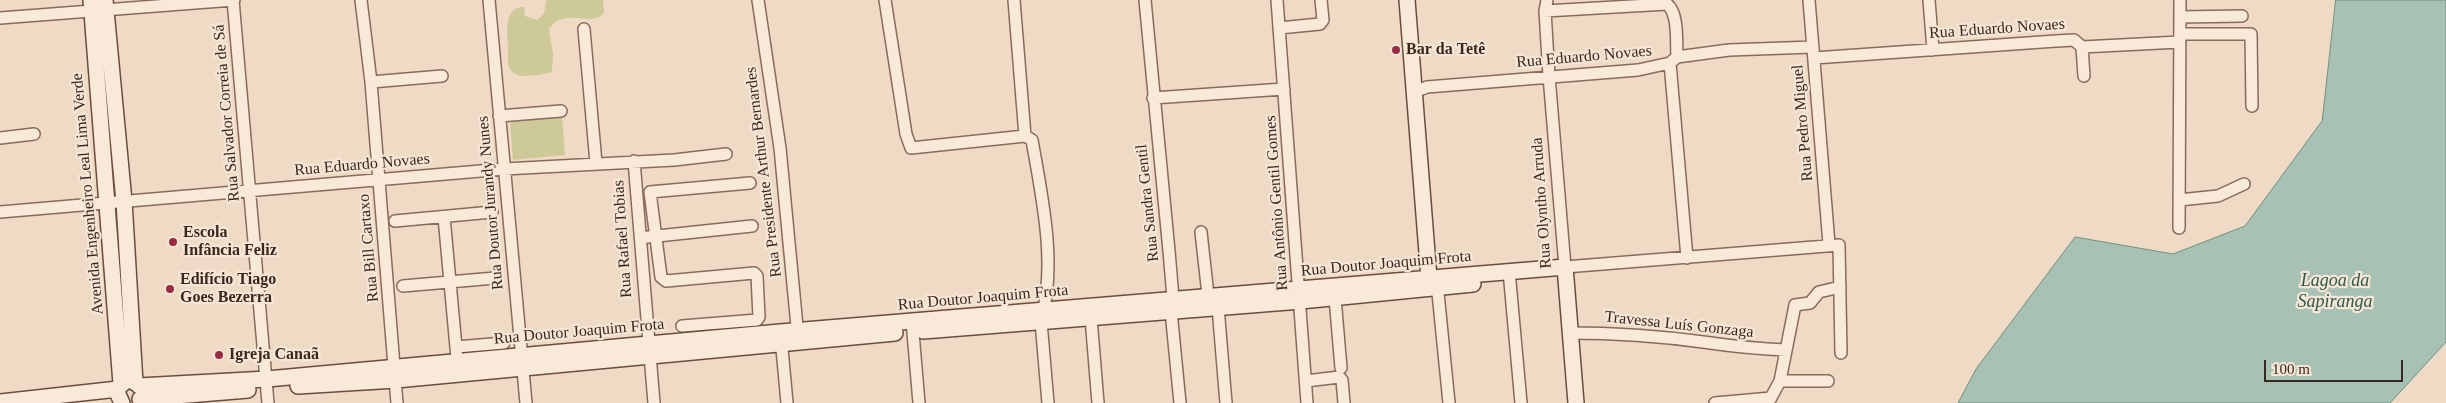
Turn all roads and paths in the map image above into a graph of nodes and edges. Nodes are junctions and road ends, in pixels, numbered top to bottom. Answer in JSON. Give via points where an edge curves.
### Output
{"nodes":[{"id":1,"x":233,"y":0,"type":"edge"},
{"id":2,"x":362,"y":0,"type":"edge"},
{"id":3,"x":489,"y":0,"type":"edge"},
{"id":4,"x":758,"y":0,"type":"edge"},
{"id":5,"x":885,"y":0,"type":"edge"},
{"id":6,"x":1014,"y":0,"type":"edge"},
{"id":7,"x":1145,"y":0,"type":"edge"},
{"id":8,"x":1277,"y":0,"type":"edge"},
{"id":9,"x":1321,"y":0,"type":"edge"},
{"id":10,"x":1407,"y":0,"type":"edge"},
{"id":11,"x":1809,"y":0,"type":"edge"},
{"id":12,"x":1930,"y":0,"type":"edge"},
{"id":13,"x":2180,"y":0,"type":"edge"},
{"id":14,"x":98,"y":5,"type":"edge"},
{"id":15,"x":1546,"y":5,"type":"edge"},
{"id":16,"x":2242,"y":16,"type":"dead end"},
{"id":17,"x":2181,"y":17,"type":"junction"},
{"id":18,"x":0,"y":18,"type":"edge"},
{"id":19,"x":1279,"y":28,"type":"junction"},
{"id":20,"x":584,"y":29,"type":"dead end"},
{"id":21,"x":2179,"y":38,"type":"junction"},
{"id":22,"x":2082,"y":47,"type":"junction"},
{"id":23,"x":1933,"y":50,"type":"junction"},
{"id":24,"x":1814,"y":53,"type":"junction"},
{"id":25,"x":1673,"y":60,"type":"junction"},
{"id":26,"x":442,"y":76,"type":"dead end"},
{"id":27,"x":1549,"y":76,"type":"junction"},
{"id":28,"x":2084,"y":76,"type":"dead end"},
{"id":29,"x":371,"y":82,"type":"junction"},
{"id":30,"x":1284,"y":89,"type":"junction"},
{"id":31,"x":1414,"y":92,"type":"junction"},
{"id":32,"x":1153,"y":98,"type":"junction"},
{"id":33,"x":2252,"y":106,"type":"dead end"},
{"id":34,"x":561,"y":111,"type":"dead end"},
{"id":35,"x":499,"y":116,"type":"junction"},
{"id":36,"x":34,"y":134,"type":"dead end"},
{"id":37,"x":1025,"y":136,"type":"junction"},
{"id":38,"x":0,"y":138,"type":"edge"},
{"id":39,"x":726,"y":154,"type":"dead end"},
{"id":40,"x":634,"y":161,"type":"junction"},
{"id":41,"x":596,"y":163,"type":"junction"},
{"id":42,"x":504,"y":169,"type":"junction"},
{"id":43,"x":379,"y":181,"type":"junction"},
{"id":44,"x":750,"y":183,"type":"dead end"},
{"id":45,"x":2244,"y":184,"type":"dead end"},
{"id":46,"x":251,"y":190,"type":"junction"},
{"id":47,"x":2179,"y":200,"type":"junction"},
{"id":48,"x":124,"y":201,"type":"junction"},
{"id":49,"x":106,"y":203,"type":"junction"},
{"id":50,"x":0,"y":212,"type":"edge"},
{"id":51,"x":492,"y":212,"type":"dead end"},
{"id":52,"x":444,"y":217,"type":"junction"},
{"id":53,"x":394,"y":221,"type":"dead end"},
{"id":54,"x":752,"y":226,"type":"dead end"},
{"id":55,"x":2179,"y":228,"type":"dead end"},
{"id":56,"x":1201,"y":232,"type":"dead end"},
{"id":57,"x":654,"y":236,"type":"junction"},
{"id":58,"x":639,"y":237,"type":"junction"},
{"id":59,"x":1829,"y":244,"type":"junction"},
{"id":60,"x":1687,"y":258,"type":"junction"},
{"id":61,"x":1564,"y":272,"type":"junction"},
{"id":62,"x":1509,"y":276,"type":"junction"},
{"id":63,"x":496,"y":278,"type":"dead end"},
{"id":64,"x":450,"y":282,"type":"junction"},
{"id":65,"x":1431,"y":283,"type":"junction"},
{"id":66,"x":403,"y":286,"type":"dead end"},
{"id":67,"x":1840,"y":287,"type":"junction"},
{"id":68,"x":1208,"y":295,"type":"junction"},
{"id":69,"x":1300,"y":296,"type":"junction"},
{"id":70,"x":1335,"y":298,"type":"junction"},
{"id":71,"x":1172,"y":304,"type":"junction"},
{"id":72,"x":1218,"y":307,"type":"junction"},
{"id":73,"x":1042,"y":316,"type":"junction"},
{"id":74,"x":1091,"y":318,"type":"junction"},
{"id":75,"x":682,"y":326,"type":"dead end"},
{"id":76,"x":912,"y":327,"type":"junction"},
{"id":77,"x":1569,"y":334,"type":"junction"},
{"id":78,"x":797,"y":336,"type":"junction"},
{"id":79,"x":781,"y":337,"type":"junction"},
{"id":80,"x":504,"y":343,"type":"dead end"},
{"id":81,"x":649,"y":349,"type":"junction"},
{"id":82,"x":1786,"y":350,"type":"junction"},
{"id":83,"x":1841,"y":353,"type":"dead end"},
{"id":84,"x":457,"y":361,"type":"junction"},
{"id":85,"x":522,"y":361,"type":"junction"},
{"id":86,"x":1341,"y":368,"type":"dead end"},
{"id":87,"x":396,"y":374,"type":"junction"},
{"id":88,"x":1306,"y":380,"type":"junction"},
{"id":89,"x":1780,"y":382,"type":"junction"},
{"id":90,"x":1828,"y":382,"type":"dead end"},
{"id":91,"x":268,"y":390,"type":"edge"},
{"id":92,"x":130,"y":392,"type":"edge"},
{"id":93,"x":1770,"y":400,"type":"edge"},
{"id":94,"x":0,"y":402,"type":"edge"},
{"id":95,"x":397,"y":403,"type":"edge"},
{"id":96,"x":526,"y":403,"type":"edge"},
{"id":97,"x":654,"y":403,"type":"edge"},
{"id":98,"x":787,"y":403,"type":"edge"},
{"id":99,"x":919,"y":403,"type":"edge"},
{"id":100,"x":1048,"y":403,"type":"edge"},
{"id":101,"x":1098,"y":403,"type":"edge"},
{"id":102,"x":1180,"y":403,"type":"edge"},
{"id":103,"x":1226,"y":403,"type":"edge"},
{"id":104,"x":1308,"y":403,"type":"edge"},
{"id":105,"x":1344,"y":403,"type":"edge"},
{"id":106,"x":1449,"y":403,"type":"edge"},
{"id":107,"x":1521,"y":403,"type":"edge"},
{"id":108,"x":1576,"y":403,"type":"edge"},
{"id":109,"x":1715,"y":403,"type":"edge"}],
"edges":[{"from":1,"to":14,"type":"street"},
{"from":1,"to":46,"type":"street","name":"Rua Salvador Correia de Sá"},
{"from":2,"to":29,"type":"street","name":"Rua Bill Cartaxo"},
{"from":3,"to":35,"type":"street","name":"Rua Doutor Jurandy Nunes"},
{"from":4,"to":78,"type":"street","name":"Rua Presidente Arthur Bernardes","via":[[780,148]]},
{"from":5,"to":37,"type":"street","via":[[911,148]]},
{"from":6,"to":37,"type":"street"},
{"from":7,"to":32,"type":"street","name":"Rua Sandra Gentil"},
{"from":8,"to":19,"type":"street","name":"Rua Antônio Gentil Gomes"},
{"from":9,"to":19,"type":"street","via":[[1323,20],[1320,24]]},
{"from":10,"to":31,"type":"street"},
{"from":11,"to":24,"type":"street","name":"Rua Pedro Miguel"},
{"from":12,"to":23,"type":"street"},
{"from":13,"to":17,"type":"street"},
{"from":14,"to":18,"type":"street"},
{"from":14,"to":48,"type":"street","name":"Avenida Engenheiro Leal Lima Verde"},
{"from":14,"to":49,"type":"street","name":"Avenida Engenheiro Leal Lima Verde"},
{"from":15,"to":25,"type":"street","via":[[1667,4],[1674,17]]},
{"from":15,"to":27,"type":"street","name":"Rua Olyntho Arruda"},
{"from":16,"to":17,"type":"street"},
{"from":17,"to":21,"type":"street"},
{"from":19,"to":30,"type":"street","name":"Rua Antônio Gentil Gomes"},
{"from":20,"to":41,"type":"street"},
{"from":21,"to":22,"type":"street","name":"Rua Eduardo Novaes"},
{"from":21,"to":33,"type":"street","name":"Rua Eduardo Novaes","via":[[2251,34]]},
{"from":21,"to":47,"type":"street"},
{"from":22,"to":23,"type":"street","name":"Rua Eduardo Novaes","via":[[2074,40]]},
{"from":22,"to":28,"type":"street"},
{"from":23,"to":24,"type":"street","name":"Rua Eduardo Novaes"},
{"from":24,"to":25,"type":"street","name":"Rua Eduardo Novaes","via":[[1729,50]]},
{"from":24,"to":59,"type":"street","name":"Rua Pedro Miguel"},
{"from":25,"to":27,"type":"street","name":"Rua Eduardo Novaes","via":[[1638,70]]},
{"from":25,"to":60,"type":"street"},
{"from":26,"to":29,"type":"street"},
{"from":27,"to":31,"type":"street","name":"Rua Eduardo Novaes","via":[[1427,87]]},
{"from":27,"to":61,"type":"street","name":"Rua Olyntho Arruda"},
{"from":29,"to":43,"type":"street","name":"Rua Bill Cartaxo"},
{"from":30,"to":32,"type":"street"},
{"from":30,"to":69,"type":"street","name":"Rua Antônio Gentil Gomes"},
{"from":31,"to":65,"type":"street"},
{"from":32,"to":71,"type":"street","name":"Rua Sandra Gentil"},
{"from":34,"to":35,"type":"street"},
{"from":35,"to":42,"type":"street","name":"Rua Doutor Jurandy Nunes"},
{"from":36,"to":38,"type":"street"},
{"from":37,"to":73,"type":"street","via":[[1032,140],[1045,216],[1048,263]]},
{"from":39,"to":40,"type":"street","name":"Rua Eduardo Novaes"},
{"from":40,"to":41,"type":"street","name":"Rua Eduardo Novaes"},
{"from":40,"to":58,"type":"street","name":"Rua Rafael Tobias"},
{"from":41,"to":42,"type":"street","name":"Rua Eduardo Novaes"},
{"from":42,"to":43,"type":"street","name":"Rua Eduardo Novaes"},
{"from":42,"to":85,"type":"street","name":"Rua Doutor Jurandy Nunes"},
{"from":43,"to":46,"type":"street","name":"Rua Eduardo Novaes"},
{"from":43,"to":87,"type":"street","name":"Rua Bill Cartaxo"},
{"from":44,"to":57,"type":"street","via":[[652,192]]},
{"from":45,"to":47,"type":"street","via":[[2218,196]]},
{"from":46,"to":48,"type":"street","name":"Rua Eduardo Novaes"},
{"from":46,"to":91,"type":"street","name":"Rua Salvador Correia de Sá"},
{"from":47,"to":55,"type":"street"},
{"from":48,"to":49,"type":"street","name":"Rua Eduardo Novaes"},
{"from":48,"to":92,"type":"street","name":"Avenida Engenheiro Leal Lima Verde"},
{"from":49,"to":50,"type":"street","name":"Rua Eduardo Novaes"},
{"from":49,"to":92,"type":"street","name":"Avenida Engenheiro Leal Lima Verde"},
{"from":51,"to":52,"type":"street"},
{"from":52,"to":53,"type":"street"},
{"from":52,"to":64,"type":"street"},
{"from":54,"to":57,"type":"street"},
{"from":56,"to":68,"type":"street"},
{"from":57,"to":58,"type":"street"},
{"from":57,"to":75,"type":"street","via":[[659,274],[666,280],[754,273],[757,276],[757,320]]},
{"from":58,"to":81,"type":"street","name":"Rua Rafael Tobias"},
{"from":59,"to":60,"type":"street","name":"Rua Doutor Joaquim Frota"},
{"from":59,"to":67,"type":"street","via":[[1839,245]]},
{"from":60,"to":61,"type":"street","name":"Rua Doutor Joaquim Frota"},
{"from":61,"to":62,"type":"street","name":"Rua Doutor Joaquim Frota"},
{"from":61,"to":77,"type":"street","name":"Rua Olyntho Arruda"},
{"from":62,"to":65,"type":"street","name":"Rua Doutor Joaquim Frota"},
{"from":62,"to":107,"type":"street"},
{"from":63,"to":64,"type":"street"},
{"from":64,"to":66,"type":"street"},
{"from":64,"to":84,"type":"street"},
{"from":65,"to":69,"type":"street","name":"Rua Doutor Joaquim Frota"},
{"from":65,"to":70,"type":"street","name":"Rua Doutor Joaquim Frota"},
{"from":65,"to":106,"type":"street","via":[[1438,293]]},
{"from":67,"to":82,"type":"street","via":[[1819,292],[1810,303],[1795,305]]},
{"from":67,"to":83,"type":"street"},
{"from":68,"to":69,"type":"street","name":"Rua Doutor Joaquim Frota"},
{"from":68,"to":71,"type":"street","name":"Rua Doutor Joaquim Frota"},
{"from":69,"to":70,"type":"street","name":"Rua Doutor Joaquim Frota"},
{"from":69,"to":72,"type":"street","name":"Rua Doutor Joaquim Frota"},
{"from":69,"to":88,"type":"street","name":"Rua Antônio Gentil Gomes"},
{"from":70,"to":86,"type":"street"},
{"from":71,"to":72,"type":"street","name":"Rua Doutor Joaquim Frota"},
{"from":71,"to":73,"type":"street","name":"Rua Doutor Joaquim Frota"},
{"from":71,"to":74,"type":"street","name":"Rua Doutor Joaquim Frota"},
{"from":71,"to":102,"type":"street","name":"Rua Sandra Gentil"},
{"from":72,"to":103,"type":"street"},
{"from":73,"to":74,"type":"street","name":"Rua Doutor Joaquim Frota"},
{"from":73,"to":76,"type":"street","name":"Rua Doutor Joaquim Frota"},
{"from":73,"to":100,"type":"street"},
{"from":74,"to":101,"type":"street"},
{"from":76,"to":78,"type":"street","name":"Rua Doutor Joaquim Frota"},
{"from":76,"to":99,"type":"street"},
{"from":77,"to":82,"type":"street","name":"Travessa Luís Gonzaga","via":[[1623,335]]},
{"from":77,"to":108,"type":"street","name":"Rua Olyntho Arruda"},
{"from":78,"to":79,"type":"street","name":"Rua Doutor Joaquim Frota"},
{"from":79,"to":81,"type":"street","name":"Rua Doutor Joaquim Frota"},
{"from":79,"to":98,"type":"street"},
{"from":80,"to":84,"type":"street"},
{"from":81,"to":85,"type":"street","name":"Rua Doutor Joaquim Frota"},
{"from":81,"to":97,"type":"street","name":"Rua Rafael Tobias"},
{"from":82,"to":89,"type":"street"},
{"from":84,"to":85,"type":"street","name":"Rua Doutor Joaquim Frota"},
{"from":84,"to":87,"type":"street","name":"Rua Doutor Joaquim Frota"},
{"from":85,"to":96,"type":"street","name":"Rua Doutor Jurandy Nunes"},
{"from":87,"to":91,"type":"street","name":"Rua Doutor Joaquim Frota"},
{"from":87,"to":95,"type":"street","name":"Rua Bill Cartaxo"},
{"from":88,"to":104,"type":"street","name":"Rua Antônio Gentil Gomes"},
{"from":88,"to":105,"type":"street","via":[[1339,377]]},
{"from":89,"to":90,"type":"street"},
{"from":89,"to":93,"type":"street"},
{"from":91,"to":92,"type":"street","name":"Rua Doutor Joaquim Frota"},
{"from":92,"to":94,"type":"street","name":"Rua Doutor Joaquim Frota"},
{"from":93,"to":109,"type":"street"}]}
